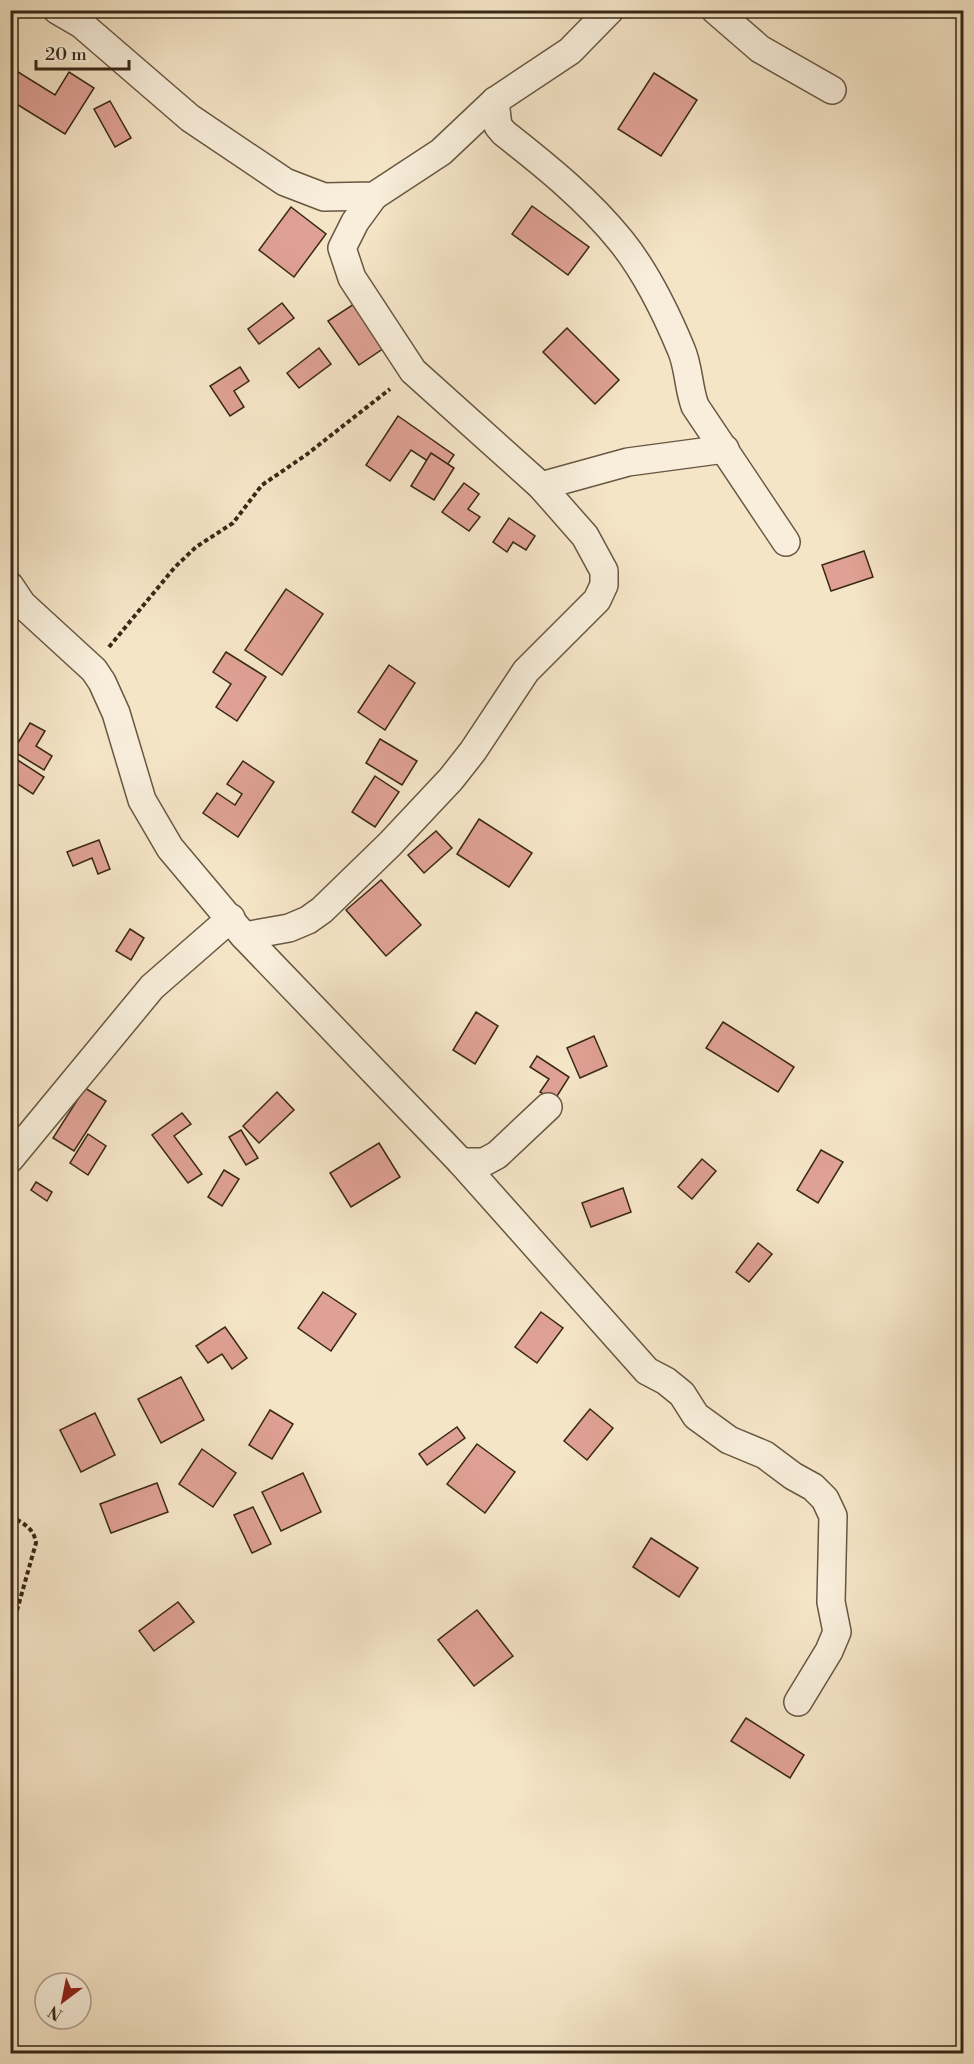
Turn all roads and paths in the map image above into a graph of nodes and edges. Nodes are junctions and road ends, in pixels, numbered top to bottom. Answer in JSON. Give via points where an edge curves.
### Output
{"nodes":[{"id":1,"x":57,"y":10,"type":"edge"},
{"id":2,"x":610,"y":10,"type":"edge"},
{"id":3,"x":715,"y":10,"type":"edge"},
{"id":4,"x":832,"y":90,"type":"dead end"},
{"id":5,"x":495,"y":102,"type":"junction"},
{"id":6,"x":374,"y":196,"type":"junction"},
{"id":7,"x":414,"y":371,"type":"junction"},
{"id":8,"x":725,"y":449,"type":"junction"},
{"id":9,"x":541,"y":486,"type":"junction"},
{"id":10,"x":786,"y":542,"type":"dead end"},
{"id":11,"x":10,"y":586,"type":"edge"},
{"id":12,"x":94,"y":670,"type":"junction"},
{"id":13,"x":237,"y":927,"type":"junction"},
{"id":14,"x":548,"y":1107,"type":"dead end"},
{"id":15,"x":10,"y":1159,"type":"edge"},
{"id":16,"x":461,"y":1162,"type":"junction"},
{"id":17,"x":10,"y":1516,"type":"edge"},
{"id":18,"x":10,"y":1635,"type":"edge"},
{"id":19,"x":798,"y":1702,"type":"dead end"}],
"edges":[{"from":1,"to":6,"type":"street","via":[[81,24],[190,118],[285,182],[324,197]]},
{"from":2,"to":5,"type":"street","via":[[570,51]]},
{"from":3,"to":4,"type":"street","via":[[760,49]]},
{"from":5,"to":6,"type":"street","via":[[441,152]]},
{"from":5,"to":8,"type":"street","via":[[498,126],[504,133],[591,207],[623,243],[681,348],[696,406]]},
{"from":6,"to":7,"type":"street","via":[[342,248],[352,278]]},
{"from":7,"to":9,"type":"street"},
{"from":7,"to":12,"type":"path","via":[[262,485],[233,523],[196,547],[175,567],[117,635]]},
{"from":8,"to":9,"type":"street","via":[[628,462]]},
{"from":8,"to":10,"type":"street"},
{"from":9,"to":13,"type":"street","via":[[585,537],[603,571],[604,585],[597,600],[526,671],[451,778],[322,910],[290,928]]},
{"from":11,"to":12,"type":"street","via":[[38,619]]},
{"from":12,"to":13,"type":"street","via":[[116,713],[142,800],[170,848]]},
{"from":13,"to":15,"type":"street","via":[[152,987]]},
{"from":13,"to":16,"type":"street"},
{"from":14,"to":16,"type":"street","via":[[497,1155],[484,1162]]},
{"from":16,"to":19,"type":"street","via":[[647,1371],[666,1380],[696,1416],[729,1440],[765,1455],[825,1499],[833,1516],[831,1602],[837,1632],[830,1652]]},
{"from":17,"to":18,"type":"path","via":[[29,1527],[36,1543]]}]}
